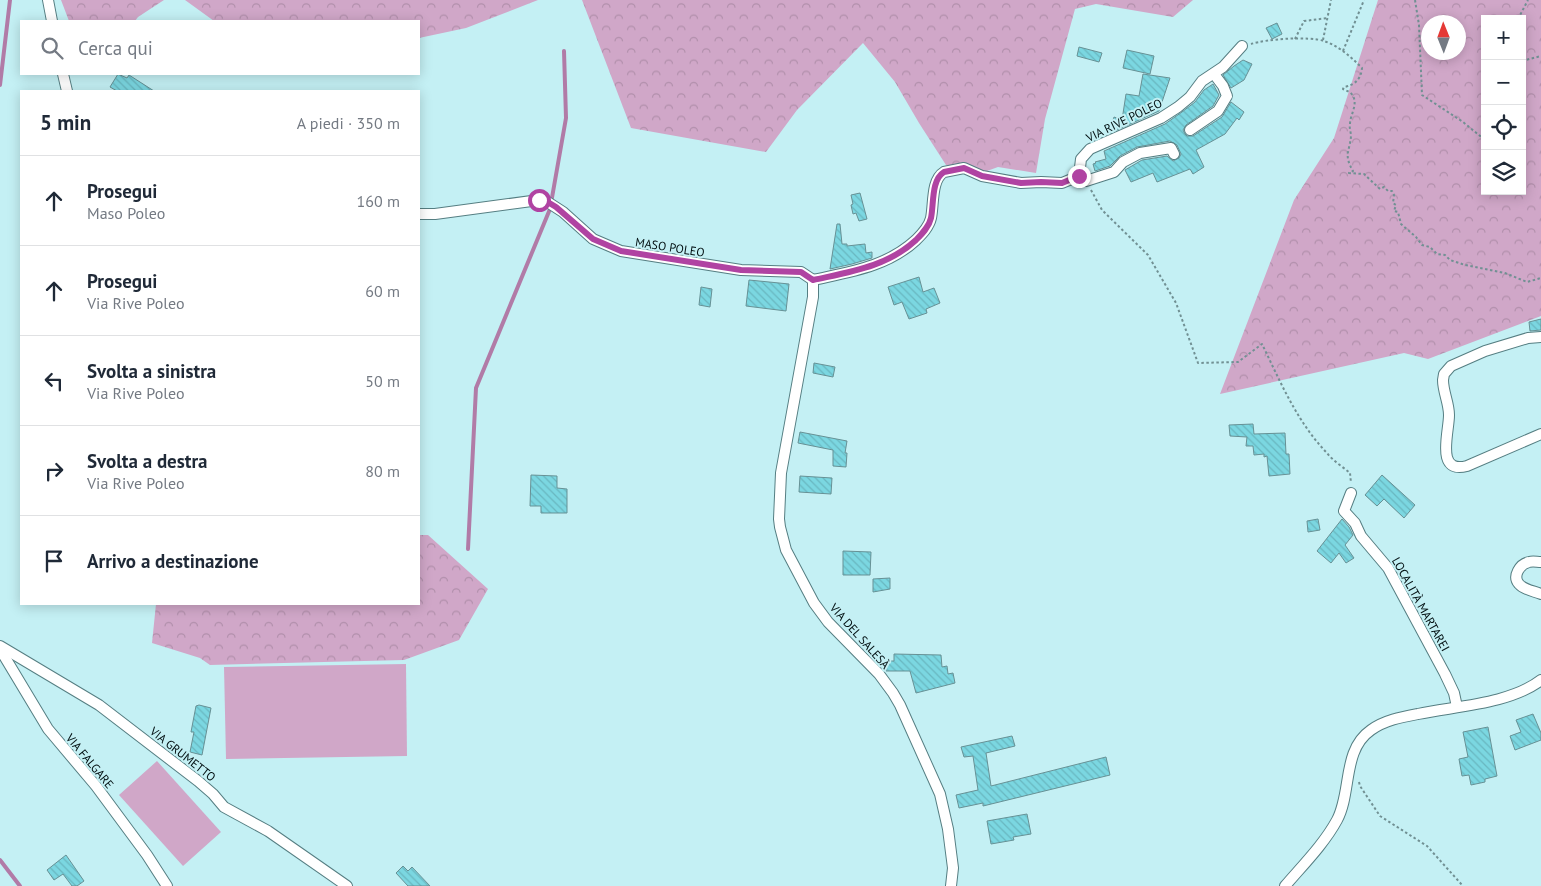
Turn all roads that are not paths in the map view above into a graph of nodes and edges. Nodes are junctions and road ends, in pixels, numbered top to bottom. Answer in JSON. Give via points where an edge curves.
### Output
{"nodes":[{"id":1,"x":48,"y":0,"type":"edge"},
{"id":2,"x":52,"y":20,"type":"edge"},
{"id":3,"x":1242,"y":46,"type":"road end"},
{"id":4,"x":1214,"y":74,"type":"junction"},
{"id":5,"x":63,"y":75,"type":"edge"},
{"id":6,"x":67,"y":90,"type":"edge"},
{"id":7,"x":1190,"y":130,"type":"dead end"},
{"id":8,"x":1174,"y":154,"type":"dead end"},
{"id":9,"x":1083,"y":178,"type":"junction"},
{"id":10,"x":420,"y":214,"type":"edge"},
{"id":11,"x":813,"y":280,"type":"junction"},
{"id":12,"x":1541,"y":337,"type":"edge"},
{"id":13,"x":1541,"y":434,"type":"edge"},
{"id":14,"x":1351,"y":493,"type":"road end"},
{"id":15,"x":1541,"y":562,"type":"edge"},
{"id":16,"x":1541,"y":594,"type":"edge"},
{"id":17,"x":0,"y":647,"type":"edge"},
{"id":18,"x":1541,"y":680,"type":"edge"},
{"id":19,"x":1456,"y":707,"type":"junction"},
{"id":20,"x":167,"y":886,"type":"edge"},
{"id":21,"x":347,"y":886,"type":"edge"},
{"id":22,"x":951,"y":886,"type":"edge"},
{"id":23,"x":1285,"y":886,"type":"edge"}],
"edges":[{"from":1,"to":2,"type":"street"},
{"from":3,"to":4,"type":"street","name":"VIA RIVE POLEO"},
{"from":4,"to":7,"type":"street","via":[[1226,96],[1218,111]]},
{"from":4,"to":9,"type":"street","name":"VIA RIVE POLEO","via":[[1161,118],[1090,149],[1081,159]]},
{"from":5,"to":6,"type":"street"},
{"from":8,"to":9,"type":"street","via":[[1171,148],[1140,153],[1114,172]]},
{"from":9,"to":11,"type":"street","via":[[1062,183],[1021,183],[982,176],[964,168],[944,172],[937,180],[930,220],[923,234],[911,244],[883,262]]},
{"from":10,"to":11,"type":"street","name":"MASO POLEO","via":[[546,201],[593,239],[621,251],[741,270],[801,272]]},
{"from":11,"to":22,"type":"street","name":"VIA DEL SALESÀ","via":[[813,297],[781,473],[780,527],[786,550],[814,603],[828,622],[879,674],[900,704],[940,794],[953,868]]},
{"from":12,"to":13,"type":"street","via":[[1512,342],[1468,358],[1447,369],[1443,380],[1449,416],[1446,454],[1450,464],[1458,468],[1467,466]]},
{"from":14,"to":19,"type":"street","name":"LOCALITÀ MARTAREI","via":[[1344,511],[1388,568],[1445,674],[1454,693]]},
{"from":15,"to":16,"type":"street","via":[[1526,562],[1516,575],[1524,588]]},
{"from":17,"to":20,"type":"street","name":"VIA FALGARE","via":[[48,729],[96,786]]},
{"from":17,"to":21,"type":"street","name":"VIA GRUMETTO","via":[[99,705],[198,781],[224,807],[268,830]]},
{"from":18,"to":19,"type":"street","via":[[1511,697]]},
{"from":19,"to":23,"type":"street","via":[[1404,716],[1369,731],[1351,760],[1337,820]]}]}
